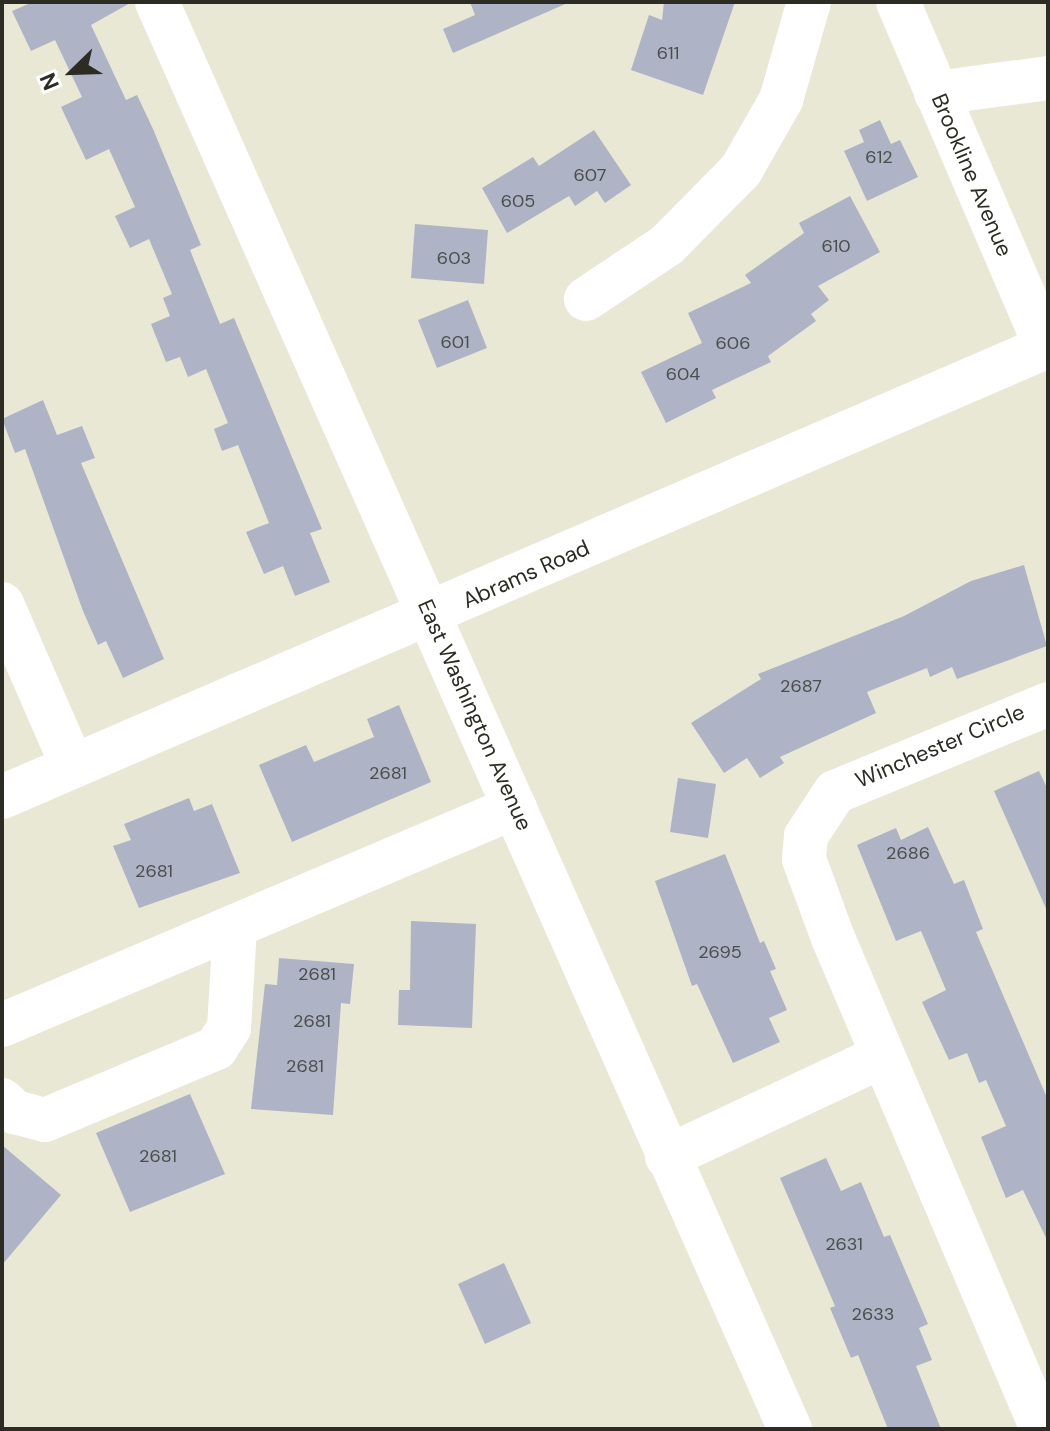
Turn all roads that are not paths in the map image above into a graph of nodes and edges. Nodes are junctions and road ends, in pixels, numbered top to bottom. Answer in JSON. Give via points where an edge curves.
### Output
{"nodes":[{"id":1,"x":157,"y":2,"type":"edge"},
{"id":2,"x":809,"y":2,"type":"edge"},
{"id":3,"x":898,"y":2,"type":"edge"},
{"id":4,"x":1048,"y":78,"type":"edge"},
{"id":5,"x":936,"y":93,"type":"junction"},
{"id":6,"x":586,"y":299,"type":"dead end"},
{"id":7,"x":1047,"y":347,"type":"edge"},
{"id":8,"x":2,"y":604,"type":"edge"},
{"id":9,"x":432,"y":615,"type":"junction"},
{"id":10,"x":1048,"y":704,"type":"edge"},
{"id":11,"x":72,"y":765,"type":"junction"},
{"id":12,"x":2,"y":797,"type":"edge"},
{"id":13,"x":515,"y":807,"type":"junction"},
{"id":14,"x":235,"y":926,"type":"junction"},
{"id":15,"x":2,"y":1025,"type":"edge"},
{"id":16,"x":883,"y":1056,"type":"junction"},
{"id":17,"x":2,"y":1100,"type":"edge"},
{"id":18,"x":667,"y":1157,"type":"junction"},
{"id":19,"x":790,"y":1429,"type":"edge"},
{"id":20,"x":1042,"y":1429,"type":"edge"}],
"edges":[{"from":1,"to":9,"type":"street","name":"East Washington Avenue","via":[[263,249]]},
{"from":2,"to":6,"type":"street","via":[[781,100],[741,170],[667,245]]},
{"from":3,"to":5,"type":"street","name":"Brookline Avenue"},
{"from":4,"to":5,"type":"street"},
{"from":5,"to":7,"type":"street","name":"Brookline Avenue"},
{"from":7,"to":9,"type":"street","name":"Abrams Road"},
{"from":8,"to":11,"type":"street"},
{"from":9,"to":11,"type":"street","name":"Abrams Road"},
{"from":9,"to":13,"type":"street","name":"East Washington Avenue"},
{"from":10,"to":16,"type":"street","name":"Winchester Circle","via":[[835,792],[806,836],[808,877]]},
{"from":11,"to":12,"type":"street","name":"Abrams Road"},
{"from":13,"to":14,"type":"street"},
{"from":13,"to":18,"type":"street","name":"East Washington Avenue"},
{"from":14,"to":15,"type":"street"},
{"from":14,"to":17,"type":"street","via":[[229,1028],[216,1048],[45,1120],[15,1112]]},
{"from":16,"to":18,"type":"street"},
{"from":16,"to":20,"type":"street","name":"Winchester Circle"},
{"from":18,"to":19,"type":"street","name":"East Washington Avenue"}]}
